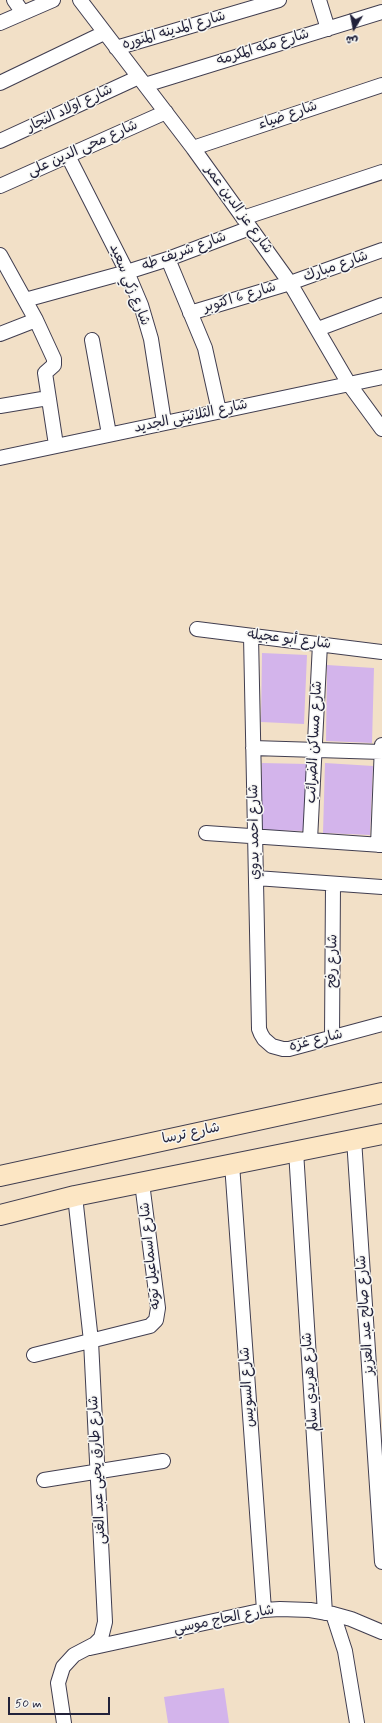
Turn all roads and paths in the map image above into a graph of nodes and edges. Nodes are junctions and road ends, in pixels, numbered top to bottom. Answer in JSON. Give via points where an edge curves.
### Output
{"nodes":[{"id":1,"x":14,"y":0,"type":"edge"},
{"id":2,"x":53,"y":0,"type":"edge"},
{"id":3,"x":80,"y":0,"type":"edge"},
{"id":4,"x":279,"y":0,"type":"edge"},
{"id":5,"x":319,"y":0,"type":"edge"},
{"id":6,"x":382,"y":12,"type":"edge"},
{"id":7,"x":23,"y":13,"type":"junction"},
{"id":8,"x":0,"y":23,"type":"edge"},
{"id":9,"x":328,"y":29,"type":"junction"},
{"id":10,"x":104,"y":33,"type":"junction"},
{"id":11,"x":116,"y":48,"type":"junction"},
{"id":12,"x":142,"y":81,"type":"junction"},
{"id":13,"x":0,"y":83,"type":"edge"},
{"id":14,"x":382,"y":85,"type":"edge"},
{"id":15,"x":166,"y":112,"type":"junction"},
{"id":16,"x":0,"y":141,"type":"edge"},
{"id":17,"x":193,"y":148,"type":"junction"},
{"id":18,"x":68,"y":156,"type":"junction"},
{"id":19,"x":382,"y":172,"type":"edge"},
{"id":20,"x":0,"y":186,"type":"edge"},
{"id":21,"x":247,"y":223,"type":"junction"},
{"id":22,"x":382,"y":250,"type":"edge"},
{"id":23,"x":0,"y":255,"type":"edge"},
{"id":24,"x":168,"y":259,"type":"junction"},
{"id":25,"x":127,"y":272,"type":"junction"},
{"id":26,"x":5,"y":276,"type":"edge"},
{"id":27,"x":290,"y":283,"type":"junction"},
{"id":28,"x":24,"y":300,"type":"junction"},
{"id":29,"x":382,"y":306,"type":"edge"},
{"id":30,"x":190,"y":313,"type":"junction"},
{"id":31,"x":36,"y":320,"type":"junction"},
{"id":32,"x":318,"y":329,"type":"junction"},
{"id":33,"x":0,"y":334,"type":"edge"},
{"id":34,"x":92,"y":340,"type":"dead end"},
{"id":35,"x":382,"y":377,"type":"edge"},
{"id":36,"x":349,"y":384,"type":"junction"},
{"id":37,"x":48,"y":398,"type":"junction"},
{"id":38,"x":0,"y":406,"type":"edge"},
{"id":39,"x":219,"y":411,"type":"junction"},
{"id":40,"x":164,"y":422,"type":"junction"},
{"id":41,"x":382,"y":430,"type":"edge"},
{"id":42,"x":109,"y":434,"type":"junction"},
{"id":43,"x":56,"y":445,"type":"junction"},
{"id":44,"x":0,"y":458,"type":"edge"},
{"id":45,"x":197,"y":629,"type":"dead end"},
{"id":46,"x":251,"y":636,"type":"junction"},
{"id":47,"x":320,"y":644,"type":"junction"},
{"id":48,"x":382,"y":652,"type":"edge"},
{"id":49,"x":382,"y":745,"type":"edge"},
{"id":50,"x":253,"y":748,"type":"junction"},
{"id":51,"x":314,"y":750,"type":"junction"},
{"id":52,"x":382,"y":752,"type":"edge"},
{"id":53,"x":206,"y":833,"type":"dead end"},
{"id":54,"x":255,"y":836,"type":"junction"},
{"id":55,"x":310,"y":840,"type":"junction"},
{"id":56,"x":380,"y":845,"type":"edge"},
{"id":57,"x":256,"y":878,"type":"junction"},
{"id":58,"x":333,"y":884,"type":"junction"},
{"id":59,"x":382,"y":888,"type":"edge"},
{"id":60,"x":382,"y":1024,"type":"edge"},
{"id":61,"x":260,"y":1029,"type":"joint"},
{"id":62,"x":332,"y":1038,"type":"junction"},
{"id":63,"x":382,"y":1093,"type":"edge"},
{"id":64,"x":382,"y":1134,"type":"edge"},
{"id":65,"x":354,"y":1139,"type":"junction"},
{"id":66,"x":296,"y":1151,"type":"junction"},
{"id":67,"x":232,"y":1164,"type":"junction"},
{"id":68,"x":0,"y":1176,"type":"edge"},
{"id":69,"x":142,"y":1183,"type":"junction"},
{"id":70,"x":75,"y":1196,"type":"junction"},
{"id":71,"x":0,"y":1215,"type":"edge"},
{"id":72,"x":92,"y":1341,"type":"junction"},
{"id":73,"x":34,"y":1355,"type":"dead end"},
{"id":74,"x":162,"y":1461,"type":"dead end"},
{"id":75,"x":98,"y":1471,"type":"junction"},
{"id":76,"x":44,"y":1480,"type":"dead end"},
{"id":77,"x":382,"y":1562,"type":"edge"},
{"id":78,"x":264,"y":1610,"type":"junction"},
{"id":79,"x":329,"y":1613,"type":"junction"},
{"id":80,"x":382,"y":1632,"type":"edge"},
{"id":81,"x":89,"y":1649,"type":"junction"},
{"id":82,"x":64,"y":1723,"type":"edge"},
{"id":83,"x":357,"y":1723,"type":"edge"}],
"edges":[{"from":1,"to":7,"type":"street"},
{"from":2,"to":7,"type":"street"},
{"from":3,"to":10,"type":"street","name":"شارع عز الدين عمر"},
{"from":4,"to":11,"type":"street","name":"شارع المدينه المنوره"},
{"from":5,"to":9,"type":"street"},
{"from":6,"to":9,"type":"street","name":"شارع مكه المكرمه"},
{"from":7,"to":8,"type":"street"},
{"from":9,"to":12,"type":"street","name":"شارع مكه المكرمه"},
{"from":10,"to":11,"type":"street","name":"شارع عز الدين عمر"},
{"from":10,"to":13,"type":"street"},
{"from":11,"to":12,"type":"street","name":"شارع عز الدين عمر"},
{"from":12,"to":15,"type":"street","name":"شارع عز الدين عمر"},
{"from":12,"to":16,"type":"street","name":"شارع اولاد النجار"},
{"from":14,"to":17,"type":"street","name":"شارع ضياء"},
{"from":15,"to":17,"type":"street","name":"شارع عز الدين عمر"},
{"from":15,"to":18,"type":"street","name":"شارع محى الدين على"},
{"from":17,"to":21,"type":"street","name":"شارع عز الدين عمر"},
{"from":18,"to":20,"type":"street","name":"شارع محى الدين على"},
{"from":18,"to":25,"type":"street","name":"شارع زكي سعيد"},
{"from":19,"to":21,"type":"street","name":"شارع شريف طه"},
{"from":21,"to":24,"type":"street","name":"شارع شريف طه"},
{"from":21,"to":27,"type":"street","name":"شارع عز الدين عمر"},
{"from":22,"to":27,"type":"street","name":"شارع مبارك"},
{"from":23,"to":26,"type":"street"},
{"from":24,"to":25,"type":"street","name":"شارع شريف طه"},
{"from":24,"to":30,"type":"street"},
{"from":25,"to":28,"type":"street","name":"شارع شريف طه"},
{"from":25,"to":40,"type":"street","name":"شارع زكي سعيد","via":[[141,305],[151,339]]},
{"from":26,"to":28,"type":"street"},
{"from":27,"to":30,"type":"street","name":"شارع 6 اكتوبر"},
{"from":27,"to":32,"type":"street","name":"شارع عز الدين عمر"},
{"from":28,"to":31,"type":"street"},
{"from":29,"to":32,"type":"street"},
{"from":30,"to":39,"type":"street","via":[[204,348]]},
{"from":31,"to":33,"type":"street"},
{"from":31,"to":37,"type":"street","via":[[54,359],[54,365],[45,373]]},
{"from":32,"to":36,"type":"street","name":"شارع عز الدين عمر"},
{"from":34,"to":42,"type":"street"},
{"from":35,"to":36,"type":"street","name":"شارع الثلاثينى الجديد"},
{"from":36,"to":39,"type":"street","name":"شارع الثلاثينى الجديد"},
{"from":36,"to":41,"type":"street","name":"شارع عز الدين عمر"},
{"from":37,"to":38,"type":"street"},
{"from":37,"to":43,"type":"street"},
{"from":39,"to":40,"type":"street","name":"شارع الثلاثينى الجديد"},
{"from":40,"to":42,"type":"street","name":"شارع الثلاثينى الجديد"},
{"from":42,"to":43,"type":"street","name":"شارع الثلاثينى الجديد"},
{"from":43,"to":44,"type":"street","name":"شارع الثلاثينى الجديد"},
{"from":45,"to":46,"type":"street","name":"شارع أبو عجيله"},
{"from":46,"to":47,"type":"street","name":"شارع أبو عجيله"},
{"from":46,"to":50,"type":"street","name":"شارع احمد بدوي"},
{"from":47,"to":48,"type":"street","name":"شارع أبو عجيله"},
{"from":47,"to":51,"type":"street","name":"شارع مساكن الضرائب"},
{"from":49,"to":52,"type":"street"},
{"from":50,"to":51,"type":"street"},
{"from":50,"to":54,"type":"street","name":"شارع احمد بدوي"},
{"from":51,"to":52,"type":"street"},
{"from":51,"to":55,"type":"street","name":"شارع مساكن الضرائب"},
{"from":52,"to":56,"type":"street"},
{"from":53,"to":54,"type":"street"},
{"from":54,"to":55,"type":"street"},
{"from":54,"to":57,"type":"street","name":"شارع احمد بدوي"},
{"from":55,"to":56,"type":"street"},
{"from":57,"to":58,"type":"street"},
{"from":57,"to":61,"type":"street","name":"شارع احمد بدوي"},
{"from":58,"to":59,"type":"street"},
{"from":58,"to":62,"type":"street","name":"شارع رفح"},
{"from":60,"to":62,"type":"street","name":"شارع غزه"},
{"from":61,"to":62,"type":"street","name":"شارع غزه","via":[[268,1043],[283,1049]]},
{"from":63,"to":68,"type":"main road","name":"شارع ترسا"},
{"from":64,"to":65,"type":"main road"},
{"from":65,"to":66,"type":"main road"},
{"from":65,"to":77,"type":"street","name":"شارع صالح عبد العزيز"},
{"from":66,"to":67,"type":"main road"},
{"from":66,"to":79,"type":"street","name":"شارع هريدي سالم"},
{"from":67,"to":69,"type":"main road"},
{"from":67,"to":78,"type":"street","name":"شارع السويس"},
{"from":69,"to":70,"type":"main road"},
{"from":69,"to":72,"type":"street","name":"شارع اسماعيل توته","via":[[158,1316],[150,1326]]},
{"from":70,"to":71,"type":"main road"},
{"from":70,"to":72,"type":"street","name":"شارع طارق يحيى عبد الغنى"},
{"from":72,"to":73,"type":"street","name":"شارع اسماعيل توته"},
{"from":72,"to":75,"type":"street","name":"شارع طارق يحيى عبد الغنى"},
{"from":74,"to":75,"type":"street"},
{"from":75,"to":76,"type":"street"},
{"from":75,"to":81,"type":"street","name":"شارع طارق يحيى عبد الغنى","via":[[105,1622],[100,1638]]},
{"from":78,"to":79,"type":"street","name":"شارع الحاج موسي","via":[[294,1609]]},
{"from":78,"to":81,"type":"street","name":"شارع الحاج موسي"},
{"from":79,"to":80,"type":"street","name":"شارع الحاج موسي"},
{"from":79,"to":83,"type":"street","name":"شارع هريدي سالم","via":[[346,1651]]},
{"from":81,"to":82,"type":"street","name":"شارع طارق يحيى عبد الغنى","via":[[68,1660],[60,1675],[58,1683]]}]}
